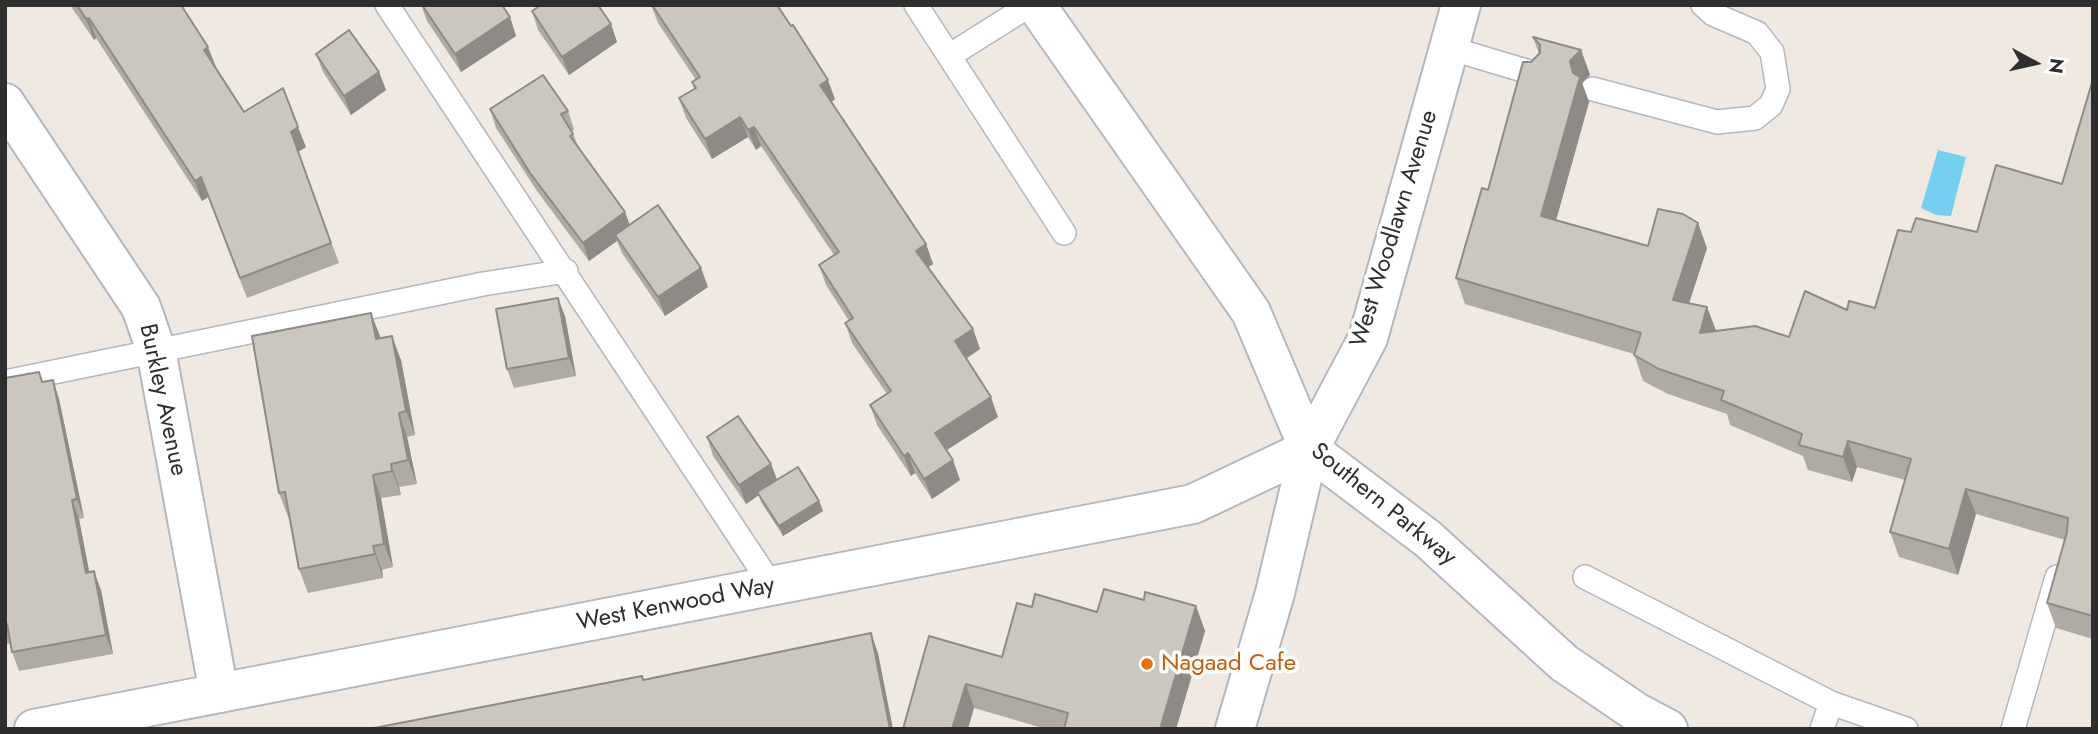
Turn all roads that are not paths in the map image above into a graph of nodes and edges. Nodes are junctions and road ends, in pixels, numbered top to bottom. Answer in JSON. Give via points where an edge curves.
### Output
{"nodes":[{"id":1,"x":387,"y":5,"type":"edge"},
{"id":2,"x":916,"y":5,"type":"edge"},
{"id":3,"x":1030,"y":5,"type":"edge"},
{"id":4,"x":1036,"y":5,"type":"edge"},
{"id":5,"x":1461,"y":5,"type":"edge"},
{"id":6,"x":1703,"y":5,"type":"edge"},
{"id":7,"x":1449,"y":48,"type":"junction"},
{"id":8,"x":949,"y":56,"type":"junction"},
{"id":9,"x":1536,"y":74,"type":"edge"},
{"id":10,"x":1593,"y":89,"type":"dead end"},
{"id":11,"x":5,"y":103,"type":"edge"},
{"id":12,"x":1064,"y":233,"type":"dead end"},
{"id":13,"x":566,"y":271,"type":"junction"},
{"id":14,"x":156,"y":350,"type":"junction"},
{"id":15,"x":5,"y":382,"type":"edge"},
{"id":16,"x":1309,"y":449,"type":"junction"},
{"id":17,"x":2063,"y":554,"type":"edge"},
{"id":18,"x":1585,"y":577,"type":"dead end"},
{"id":19,"x":772,"y":586,"type":"junction"},
{"id":20,"x":219,"y":694,"type":"junction"},
{"id":21,"x":1831,"y":703,"type":"junction"},
{"id":22,"x":34,"y":729,"type":"edge"},
{"id":23,"x":1235,"y":729,"type":"edge"},
{"id":24,"x":1668,"y":729,"type":"edge"},
{"id":25,"x":1822,"y":729,"type":"edge"},
{"id":26,"x":1906,"y":729,"type":"edge"},
{"id":27,"x":2013,"y":729,"type":"edge"}],
"edges":[{"from":1,"to":13,"type":"lane"},
{"from":2,"to":8,"type":"lane"},
{"from":3,"to":8,"type":"lane"},
{"from":4,"to":16,"type":"street","name":"Southern Parkway","via":[[1251,312]]},
{"from":5,"to":7,"type":"street","name":"West Woodlawn Avenue"},
{"from":6,"to":10,"type":"lane","via":[[1757,33],[1772,52],[1778,89],[1771,105],[1755,118],[1717,122]]},
{"from":7,"to":9,"type":"lane"},
{"from":7,"to":16,"type":"street","name":"West Woodlawn Avenue","via":[[1368,338]]},
{"from":8,"to":12,"type":"lane"},
{"from":11,"to":14,"type":"street","name":"Burkley Avenue","via":[[141,307]]},
{"from":13,"to":14,"type":"lane"},
{"from":13,"to":19,"type":"lane"},
{"from":14,"to":15,"type":"lane"},
{"from":14,"to":20,"type":"street","name":"Burkley Avenue"},
{"from":16,"to":19,"type":"street","name":"West Kenwood Way","via":[[1192,504]]},
{"from":16,"to":23,"type":"street","name":"West Woodlawn Avenue","via":[[1275,593]]},
{"from":16,"to":24,"type":"street","name":"Southern Parkway","via":[[1428,539],[1564,663]]},
{"from":17,"to":27,"type":"lane"},
{"from":18,"to":21,"type":"lane"},
{"from":19,"to":20,"type":"street","name":"West Kenwood Way"},
{"from":20,"to":22,"type":"street","name":"West Kenwood Way"},
{"from":21,"to":25,"type":"lane"},
{"from":21,"to":26,"type":"lane"}]}
